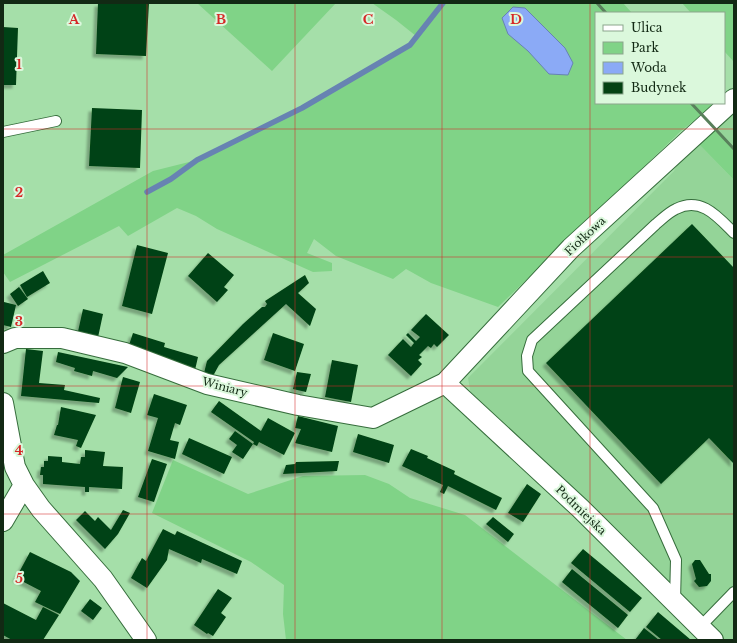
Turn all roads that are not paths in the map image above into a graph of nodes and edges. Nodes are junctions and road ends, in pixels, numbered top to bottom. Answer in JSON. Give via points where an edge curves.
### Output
{"nodes":[{"id":1,"x":734,"y":99,"type":"edge"},
{"id":2,"x":56,"y":121,"type":"dead end"},
{"id":3,"x":3,"y":132,"type":"edge"},
{"id":4,"x":734,"y":234,"type":"edge"},
{"id":5,"x":3,"y":343,"type":"edge"},
{"id":6,"x":445,"y":383,"type":"junction"},
{"id":7,"x":3,"y":403,"type":"edge"},
{"id":8,"x":24,"y":485,"type":"junction"},
{"id":9,"x":3,"y":521,"type":"edge"},
{"id":10,"x":734,"y":592,"type":"edge"},
{"id":11,"x":675,"y":602,"type":"junction"},
{"id":12,"x":706,"y":633,"type":"edge"},
{"id":13,"x":146,"y":640,"type":"edge"}],
"edges":[{"from":1,"to":6,"type":"street","name":"Fiołkowa","via":[[571,248]]},
{"from":2,"to":3,"type":"lane"},
{"from":4,"to":11,"type":"lane","via":[[710,210],[693,204],[676,209],[656,224],[532,340],[527,356],[528,372],[653,508],[676,560]]},
{"from":5,"to":6,"type":"street","name":"Winiary","via":[[15,338],[62,338],[125,353],[207,384],[298,405],[373,418]]},
{"from":6,"to":11,"type":"street","name":"Podmiejska","via":[[580,508]]},
{"from":7,"to":8,"type":"street","via":[[15,467]]},
{"from":8,"to":9,"type":"street"},
{"from":8,"to":13,"type":"street","via":[[41,509],[102,579]]},
{"from":10,"to":12,"type":"lane"},
{"from":11,"to":12,"type":"street","name":"Podmiejska"}]}
